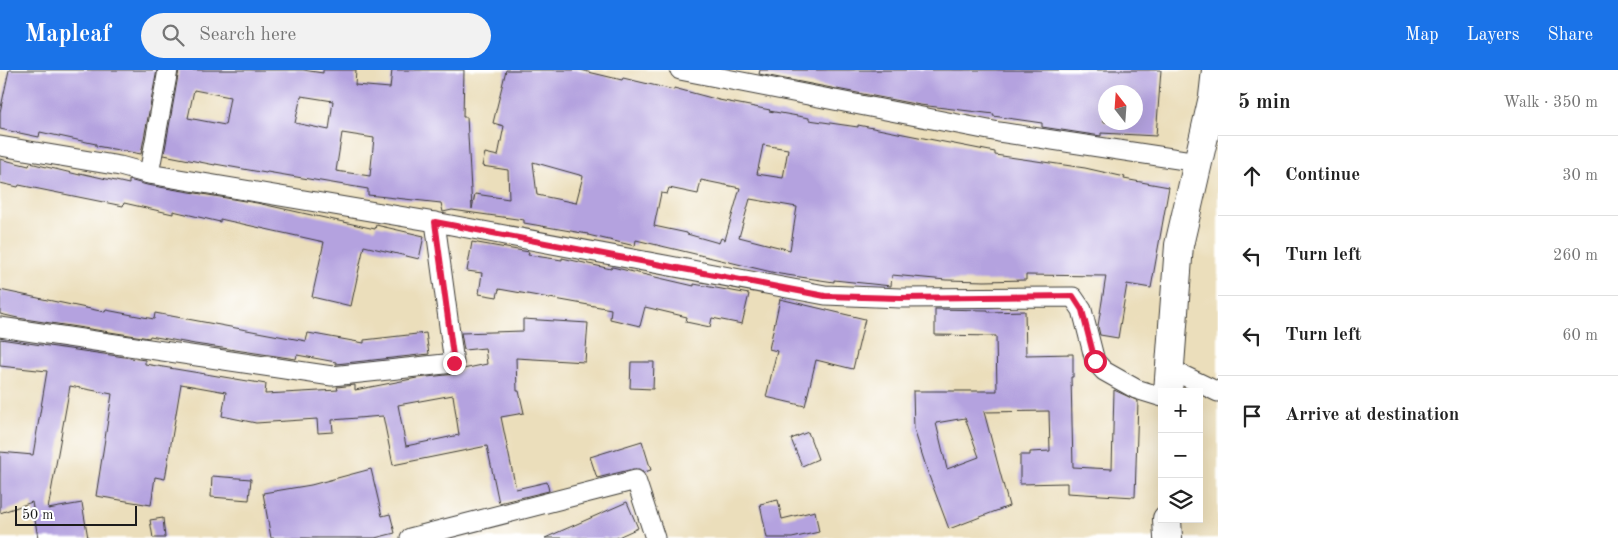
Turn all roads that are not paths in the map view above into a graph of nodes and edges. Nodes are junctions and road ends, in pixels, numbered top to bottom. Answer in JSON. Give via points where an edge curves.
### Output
{"nodes":[{"id":1,"x":168,"y":70,"type":"edge"},
{"id":2,"x":680,"y":70,"type":"edge"},
{"id":3,"x":1216,"y":70,"type":"edge"},
{"id":4,"x":0,"y":146,"type":"edge"},
{"id":5,"x":1198,"y":162,"type":"junction"},
{"id":6,"x":148,"y":174,"type":"junction"},
{"id":7,"x":435,"y":222,"type":"junction"},
{"id":8,"x":0,"y":328,"type":"edge"},
{"id":9,"x":1169,"y":380,"type":"edge"},
{"id":10,"x":1218,"y":392,"type":"edge"},
{"id":11,"x":1158,"y":396,"type":"edge"},
{"id":12,"x":1166,"y":523,"type":"edge"},
{"id":13,"x":410,"y":538,"type":"edge"},
{"id":14,"x":655,"y":538,"type":"edge"},
{"id":15,"x":1168,"y":538,"type":"edge"}],
"edges":[{"from":1,"to":6,"type":"street"},
{"from":2,"to":5,"type":"street","via":[[999,132]]},
{"from":3,"to":5,"type":"main road"},
{"from":4,"to":6,"type":"street","via":[[120,166]]},
{"from":5,"to":9,"type":"main road","via":[[1180,245]]},
{"from":6,"to":7,"type":"street"},
{"from":7,"to":8,"type":"street","via":[[454,363],[332,376]]},
{"from":7,"to":11,"type":"street","via":[[825,296],[1073,296],[1082,310],[1095,361],[1104,372],[1136,389]]},
{"from":9,"to":10,"type":"street"},
{"from":12,"to":15,"type":"main road"},
{"from":13,"to":14,"type":"street","via":[[636,480]]}]}
